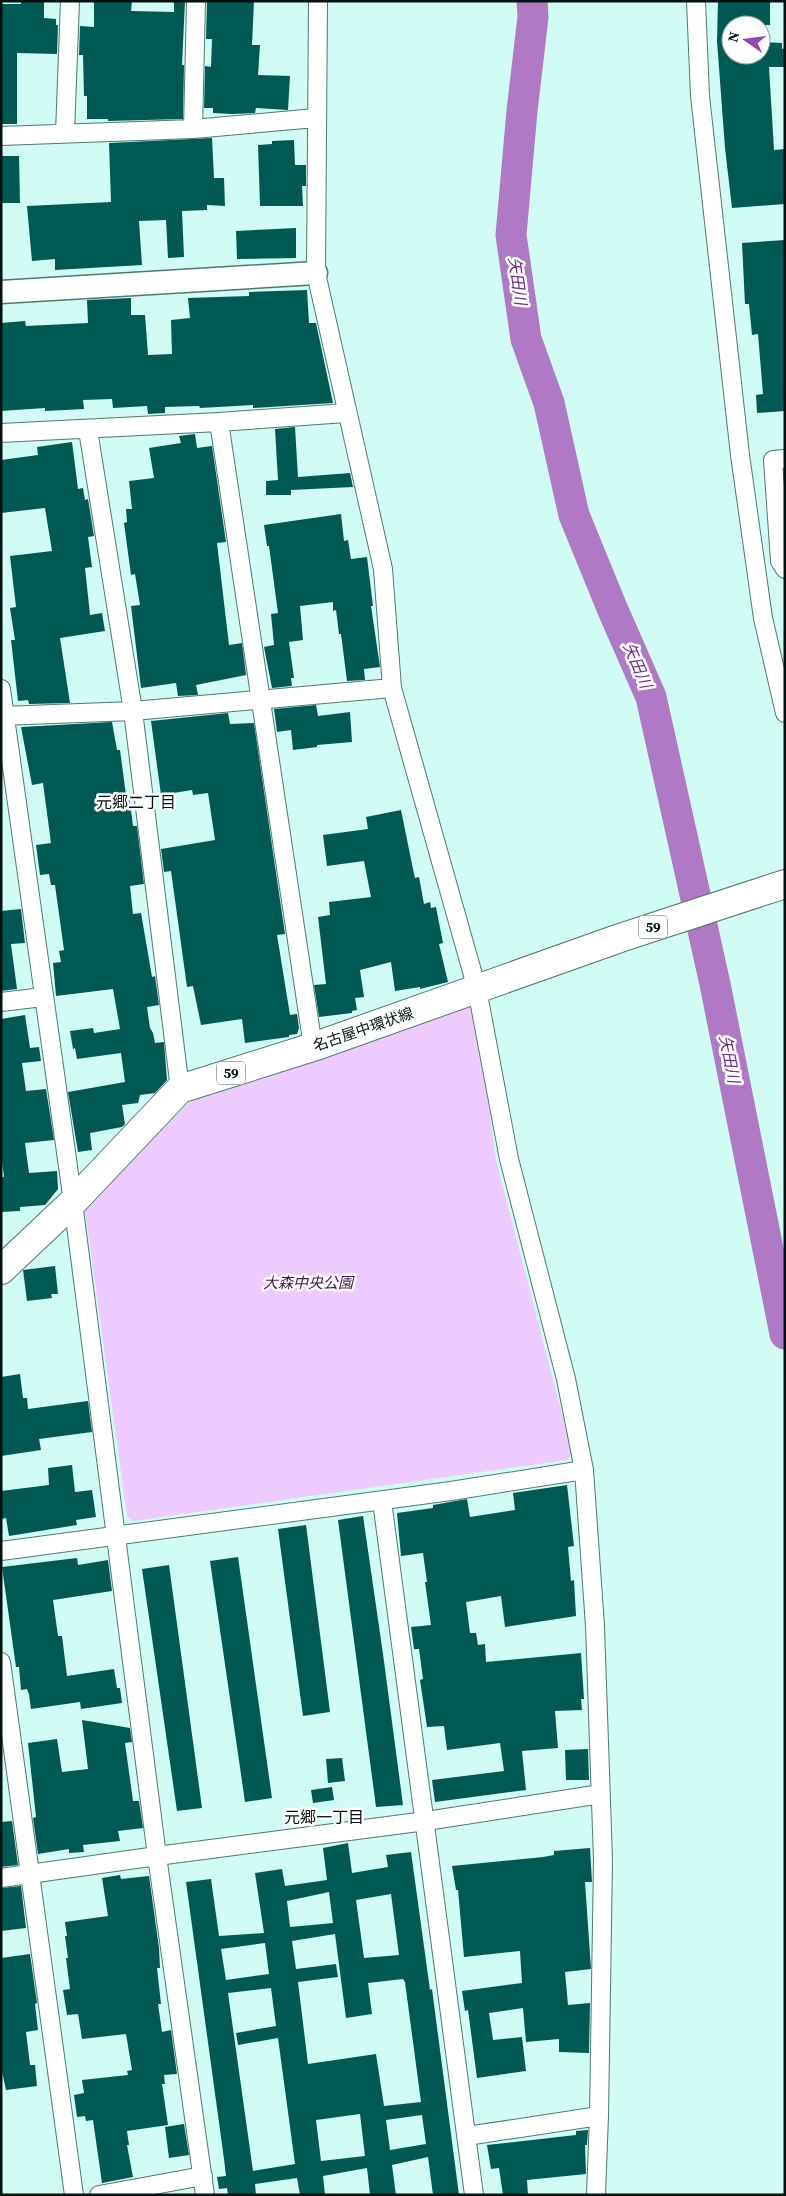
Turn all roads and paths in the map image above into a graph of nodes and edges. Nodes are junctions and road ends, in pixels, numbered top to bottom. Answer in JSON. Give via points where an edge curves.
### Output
{"nodes":[{"id":1,"x":70,"y":1,"type":"edge"},
{"id":2,"x":196,"y":1,"type":"edge"},
{"id":3,"x":318,"y":1,"type":"edge"},
{"id":4,"x":696,"y":1,"type":"edge"},
{"id":5,"x":316,"y":118,"type":"junction"},
{"id":6,"x":193,"y":129,"type":"junction"},
{"id":7,"x":65,"y":133,"type":"junction"},
{"id":8,"x":1,"y":136,"type":"edge"},
{"id":9,"x":316,"y":273,"type":"junction"},
{"id":10,"x":1,"y":292,"type":"edge"},
{"id":11,"x":346,"y":413,"type":"junction"},
{"id":12,"x":219,"y":422,"type":"junction"},
{"id":13,"x":88,"y":430,"type":"junction"},
{"id":14,"x":1,"y":433,"type":"edge"},
{"id":15,"x":785,"y":459,"type":"edge"},
{"id":16,"x":785,"y":569,"type":"edge"},
{"id":17,"x":392,"y":688,"type":"junction"},
{"id":18,"x":1,"y":689,"type":"edge"},
{"id":19,"x":259,"y":700,"type":"junction"},
{"id":20,"x":133,"y":711,"type":"junction"},
{"id":21,"x":785,"y":713,"type":"edge"},
{"id":22,"x":3,"y":716,"type":"edge"},
{"id":23,"x":785,"y":884,"type":"edge"},
{"id":24,"x":477,"y":989,"type":"junction"},
{"id":25,"x":43,"y":997,"type":"junction"},
{"id":26,"x":1,"y":1002,"type":"edge"},
{"id":27,"x":312,"y":1047,"type":"junction"},
{"id":28,"x":180,"y":1089,"type":"junction"},
{"id":29,"x":73,"y":1202,"type":"junction"},
{"id":30,"x":1,"y":1270,"type":"edge"},
{"id":31,"x":584,"y":1470,"type":"junction"},
{"id":32,"x":382,"y":1501,"type":"junction"},
{"id":33,"x":114,"y":1535,"type":"junction"},
{"id":34,"x":1,"y":1552,"type":"edge"},
{"id":35,"x":1,"y":1662,"type":"edge"},
{"id":36,"x":601,"y":1794,"type":"junction"},
{"id":37,"x":426,"y":1821,"type":"junction"},
{"id":38,"x":157,"y":1856,"type":"junction"},
{"id":39,"x":29,"y":1873,"type":"junction"},
{"id":40,"x":1,"y":1878,"type":"edge"},
{"id":41,"x":599,"y":2116,"type":"junction"},
{"id":42,"x":467,"y":2136,"type":"junction"},
{"id":43,"x":203,"y":2176,"type":"junction"},
{"id":44,"x":74,"y":2195,"type":"edge"},
{"id":45,"x":99,"y":2195,"type":"edge"},
{"id":46,"x":205,"y":2195,"type":"edge"},
{"id":47,"x":474,"y":2195,"type":"edge"},
{"id":48,"x":596,"y":2195,"type":"edge"}],
"edges":[{"from":1,"to":7,"type":"street"},
{"from":2,"to":6,"type":"street"},
{"from":3,"to":5,"type":"street"},
{"from":4,"to":21,"type":"street","via":[[700,96],[740,455],[763,618]]},
{"from":5,"to":6,"type":"street"},
{"from":5,"to":9,"type":"street"},
{"from":6,"to":7,"type":"street"},
{"from":7,"to":8,"type":"street"},
{"from":9,"to":10,"type":"street"},
{"from":9,"to":11,"type":"street"},
{"from":11,"to":12,"type":"street"},
{"from":11,"to":17,"type":"street","via":[[383,569]]},
{"from":12,"to":13,"type":"street"},
{"from":12,"to":19,"type":"street"},
{"from":13,"to":14,"type":"street"},
{"from":13,"to":20,"type":"street"},
{"from":15,"to":16,"type":"street","via":[[773,460],[780,561]]},
{"from":17,"to":19,"type":"street"},
{"from":17,"to":24,"type":"street"},
{"from":18,"to":22,"type":"street"},
{"from":19,"to":20,"type":"street"},
{"from":19,"to":27,"type":"street"},
{"from":20,"to":22,"type":"street"},
{"from":20,"to":28,"type":"street"},
{"from":22,"to":25,"type":"street"},
{"from":23,"to":24,"type":"main road","name":"名古屋中環状線","number":"59"},
{"from":24,"to":27,"type":"main road","name":"名古屋中環状線","number":"59"},
{"from":24,"to":31,"type":"street","via":[[509,1159],[566,1380]]},
{"from":25,"to":26,"type":"street"},
{"from":25,"to":29,"type":"street"},
{"from":27,"to":28,"type":"main road","name":"名古屋中環状線","number":"59"},
{"from":28,"to":29,"type":"main road","name":"名古屋中環状線","number":"59"},
{"from":29,"to":30,"type":"main road","name":"名古屋中環状線","number":"59"},
{"from":29,"to":33,"type":"street"},
{"from":31,"to":32,"type":"street"},
{"from":31,"to":36,"type":"street","via":[[595,1626]]},
{"from":32,"to":33,"type":"street"},
{"from":32,"to":37,"type":"street"},
{"from":33,"to":34,"type":"street"},
{"from":33,"to":38,"type":"street"},
{"from":35,"to":39,"type":"street"},
{"from":36,"to":37,"type":"street"},
{"from":36,"to":41,"type":"street","via":[[604,1860]]},
{"from":37,"to":38,"type":"street"},
{"from":37,"to":42,"type":"street"},
{"from":38,"to":39,"type":"street"},
{"from":38,"to":43,"type":"street"},
{"from":39,"to":40,"type":"street"},
{"from":39,"to":44,"type":"street"},
{"from":41,"to":42,"type":"street"},
{"from":41,"to":48,"type":"street"},
{"from":42,"to":47,"type":"street"},
{"from":43,"to":45,"type":"street"},
{"from":43,"to":46,"type":"street"}]}
